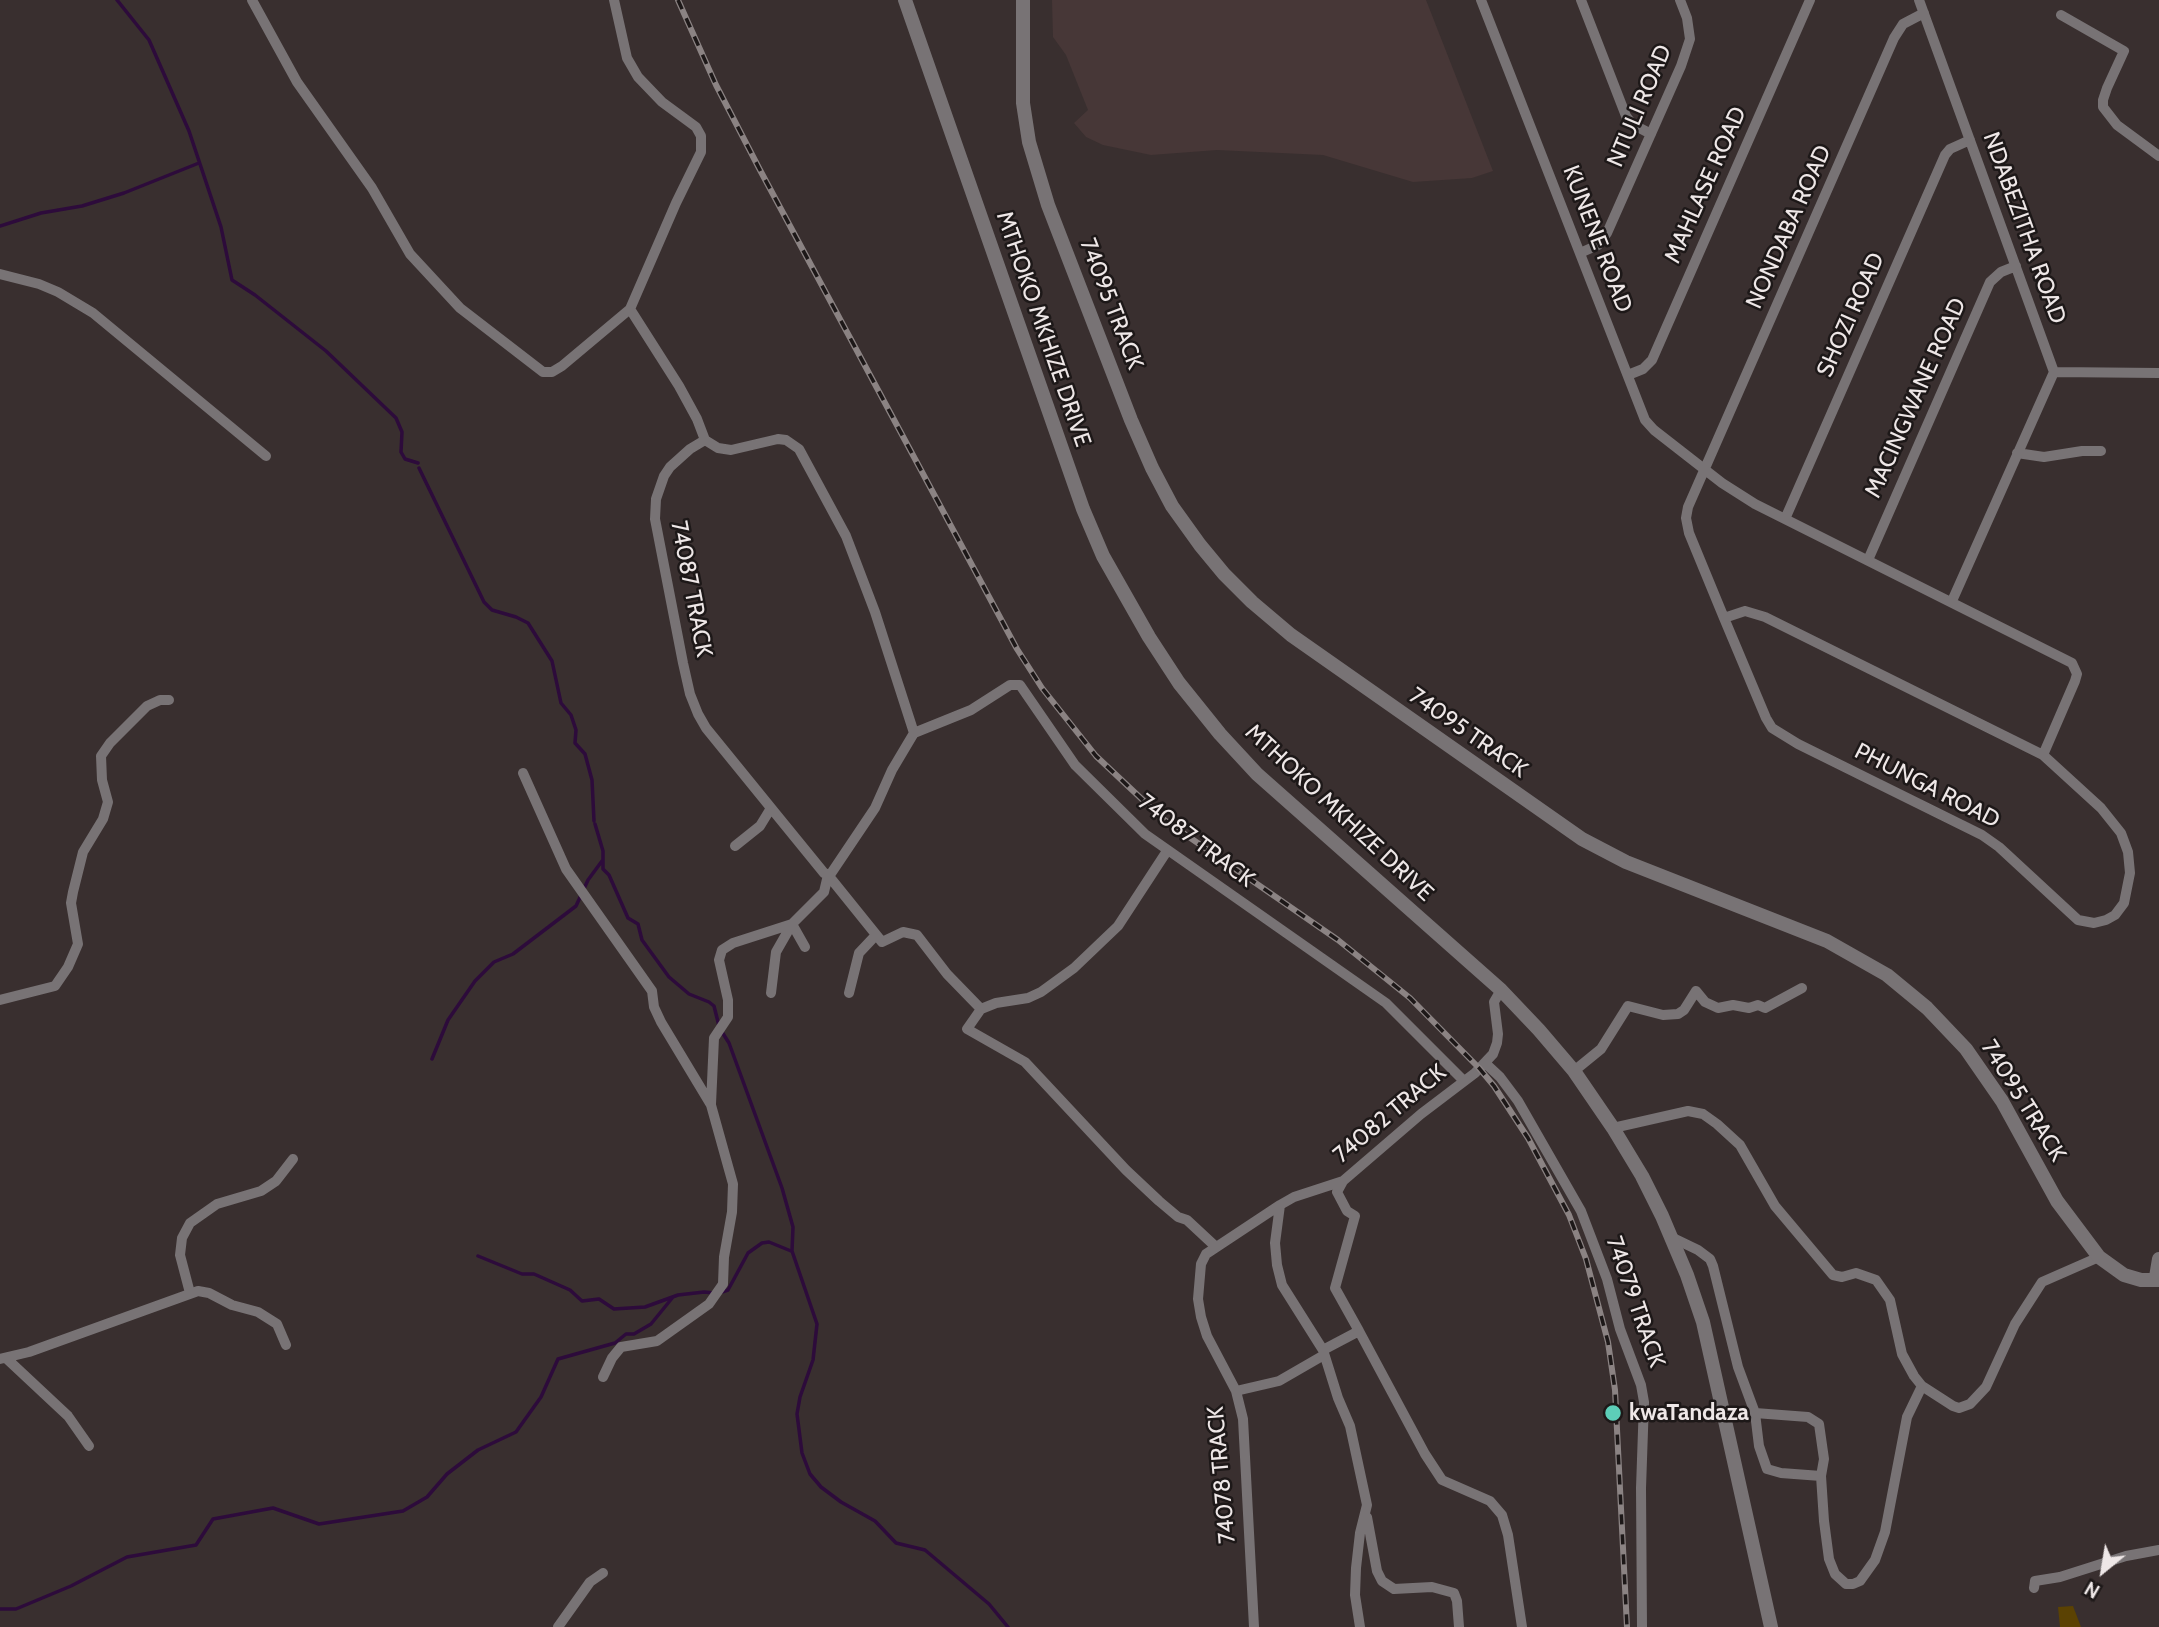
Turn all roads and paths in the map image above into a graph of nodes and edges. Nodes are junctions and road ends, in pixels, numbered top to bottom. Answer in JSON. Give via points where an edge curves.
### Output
{"nodes":[{"id":1,"x":252,"y":0,"type":"edge"},
{"id":2,"x":614,"y":0,"type":"edge"},
{"id":3,"x":905,"y":0,"type":"edge"},
{"id":4,"x":1023,"y":0,"type":"edge"},
{"id":5,"x":1481,"y":0,"type":"edge"},
{"id":6,"x":1581,"y":0,"type":"edge"},
{"id":7,"x":1680,"y":0,"type":"edge"},
{"id":8,"x":1810,"y":0,"type":"edge"},
{"id":9,"x":1919,"y":0,"type":"edge"},
{"id":10,"x":1924,"y":13,"type":"junction"},
{"id":11,"x":2061,"y":15,"type":"dead end"},
{"id":12,"x":1651,"y":134,"type":"junction"},
{"id":13,"x":1970,"y":140,"type":"junction"},
{"id":14,"x":2159,"y":156,"type":"edge"},
{"id":15,"x":1580,"y":253,"type":"junction"},
{"id":16,"x":2015,"y":266,"type":"junction"},
{"id":17,"x":0,"y":274,"type":"edge"},
{"id":18,"x":630,"y":309,"type":"junction"},
{"id":19,"x":2054,"y":372,"type":"junction"},
{"id":20,"x":2159,"y":373,"type":"edge"},
{"id":21,"x":1628,"y":375,"type":"junction"},
{"id":22,"x":705,"y":440,"type":"junction"},
{"id":23,"x":2101,"y":451,"type":"dead end"},
{"id":24,"x":2017,"y":453,"type":"junction"},
{"id":25,"x":266,"y":456,"type":"dead end"},
{"id":26,"x":1706,"y":469,"type":"junction"},
{"id":27,"x":1785,"y":519,"type":"junction"},
{"id":28,"x":1868,"y":559,"type":"junction"},
{"id":29,"x":1952,"y":601,"type":"junction"},
{"id":30,"x":1724,"y":618,"type":"junction"},
{"id":31,"x":169,"y":700,"type":"dead end"},
{"id":32,"x":914,"y":733,"type":"junction"},
{"id":33,"x":2043,"y":755,"type":"junction"},
{"id":34,"x":523,"y":773,"type":"dead end"},
{"id":35,"x":771,"y":808,"type":"junction"},
{"id":36,"x":735,"y":846,"type":"dead end"},
{"id":37,"x":1167,"y":851,"type":"junction"},
{"id":38,"x":828,"y":875,"type":"junction"},
{"id":39,"x":792,"y":924,"type":"junction"},
{"id":40,"x":876,"y":935,"type":"junction"},
{"id":41,"x":805,"y":947,"type":"dead end"},
{"id":42,"x":1802,"y":988,"type":"dead end"},
{"id":43,"x":1501,"y":990,"type":"junction"},
{"id":44,"x":771,"y":993,"type":"dead end"},
{"id":45,"x":849,"y":993,"type":"dead end"},
{"id":46,"x":0,"y":1000,"type":"edge"},
{"id":47,"x":981,"y":1009,"type":"junction"},
{"id":48,"x":1485,"y":1063,"type":"junction"},
{"id":49,"x":1574,"y":1071,"type":"junction"},
{"id":50,"x":1464,"y":1081,"type":"junction"},
{"id":51,"x":711,"y":1105,"type":"junction"},
{"id":52,"x":1613,"y":1128,"type":"junction"},
{"id":53,"x":293,"y":1159,"type":"dead end"},
{"id":54,"x":1343,"y":1181,"type":"junction"},
{"id":55,"x":1280,"y":1205,"type":"junction"},
{"id":56,"x":1671,"y":1237,"type":"junction"},
{"id":57,"x":1216,"y":1247,"type":"junction"},
{"id":58,"x":2099,"y":1257,"type":"junction"},
{"id":59,"x":2159,"y":1259,"type":"edge"},
{"id":60,"x":2159,"y":1280,"type":"edge"},
{"id":61,"x":1198,"y":1286,"type":"joint"},
{"id":62,"x":190,"y":1293,"type":"junction"},
{"id":63,"x":1359,"y":1331,"type":"junction"},
{"id":64,"x":286,"y":1345,"type":"dead end"},
{"id":65,"x":1323,"y":1352,"type":"junction"},
{"id":66,"x":3,"y":1359,"type":"edge"},
{"id":67,"x":603,"y":1377,"type":"dead end"},
{"id":68,"x":1922,"y":1385,"type":"junction"},
{"id":69,"x":1236,"y":1391,"type":"junction"},
{"id":70,"x":1755,"y":1413,"type":"junction"},
{"id":71,"x":89,"y":1446,"type":"dead end"},
{"id":72,"x":1821,"y":1476,"type":"junction"},
{"id":73,"x":1367,"y":1505,"type":"junction"},
{"id":74,"x":2159,"y":1549,"type":"edge"},
{"id":75,"x":603,"y":1573,"type":"dead end"},
{"id":76,"x":2034,"y":1588,"type":"dead end"},
{"id":77,"x":558,"y":1627,"type":"edge"},
{"id":78,"x":1254,"y":1627,"type":"edge"},
{"id":79,"x":1360,"y":1627,"type":"edge"},
{"id":80,"x":1459,"y":1627,"type":"edge"},
{"id":81,"x":1522,"y":1627,"type":"edge"},
{"id":82,"x":1642,"y":1627,"type":"edge"},
{"id":83,"x":1771,"y":1627,"type":"edge"}],
"edges":[{"from":1,"to":18,"type":"street","via":[[297,82],[372,188],[410,254],[460,308],[543,372],[562,366]]},
{"from":2,"to":18,"type":"street","via":[[627,58],[638,77],[696,127],[702,143]]},
{"from":3,"to":43,"type":"street","name":"MTHOKO MKHIZE DRIVE","via":[[1083,509],[1103,556],[1149,637],[1212,724],[1257,774]]},
{"from":4,"to":58,"type":"street","name":"74095 TRACK","via":[[1023,103],[1048,205],[1152,468],[1200,545],[1252,602],[1291,635],[1582,839],[1626,862],[1827,941],[1887,975],[1966,1049],[2002,1101],[2057,1201]]},
{"from":5,"to":15,"type":"street","name":"KUNENE ROAD"},
{"from":6,"to":12,"type":"street","via":[[1626,116]]},
{"from":7,"to":12,"type":"street","name":"NTULI ROAD","via":[[1690,39]]},
{"from":8,"to":21,"type":"street","name":"MAHLASE ROAD","via":[[1652,360]]},
{"from":9,"to":10,"type":"street","name":"NDABEZITHA ROAD"},
{"from":10,"to":13,"type":"street","name":"NDABEZITHA ROAD"},
{"from":10,"to":26,"type":"street","name":"NONDABA ROAD","via":[[1903,24],[1894,38]]},
{"from":11,"to":14,"type":"street","via":[[2124,51],[2107,88],[2104,107],[2117,125]]},
{"from":12,"to":15,"type":"street","name":"NTULI ROAD","via":[[1608,233],[1598,245]]},
{"from":13,"to":16,"type":"street","name":"NDABEZITHA ROAD"},
{"from":13,"to":27,"type":"street","name":"SHOZI ROAD","via":[[1945,155]]},
{"from":15,"to":21,"type":"street","name":"KUNENE ROAD"},
{"from":16,"to":19,"type":"street","name":"NDABEZITHA ROAD"},
{"from":16,"to":28,"type":"street","name":"MACINGWANE ROAD","via":[[1990,282]]},
{"from":17,"to":25,"type":"street","via":[[58,292],[93,313]]},
{"from":18,"to":22,"type":"street","via":[[679,386]]},
{"from":19,"to":20,"type":"street"},
{"from":19,"to":24,"type":"street"},
{"from":21,"to":26,"type":"street","name":"KUNENE ROAD","via":[[1645,420]]},
{"from":22,"to":32,"type":"street","via":[[731,450],[778,439],[799,449],[846,536]]},
{"from":22,"to":35,"type":"street","name":"74087 TRACK","via":[[679,457],[664,476],[654,509],[660,549],[698,714]]},
{"from":23,"to":24,"type":"street","via":[[2044,457]]},
{"from":24,"to":29,"type":"street"},
{"from":26,"to":27,"type":"street","name":"KUNENE ROAD","via":[[1741,496]]},
{"from":26,"to":30,"type":"street","via":[[1686,518]]},
{"from":27,"to":28,"type":"street","name":"KUNENE ROAD"},
{"from":28,"to":29,"type":"street","name":"KUNENE ROAD"},
{"from":29,"to":33,"type":"street","name":"KUNENE ROAD","via":[[2059,655],[2076,669]]},
{"from":30,"to":33,"type":"street","name":"PHUNGA ROAD","via":[[1745,611],[1765,617]]},
{"from":30,"to":33,"type":"street","name":"PHUNGA ROAD","via":[[1766,719],[1780,734],[1982,835],[2078,920],[2106,920],[2124,903],[2130,873],[2128,852],[2101,808]]},
{"from":31,"to":46,"type":"street","via":[[146,706],[101,756],[108,802],[83,852],[73,892],[78,944],[68,967],[55,986]]},
{"from":32,"to":37,"type":"street","name":"74087 TRACK","via":[[971,710],[1010,685],[1020,685],[1075,765]]},
{"from":32,"to":38,"type":"street","via":[[875,808],[833,874]]},
{"from":34,"to":51,"type":"street","via":[[566,869],[652,990],[661,1022]]},
{"from":35,"to":36,"type":"street","via":[[760,826]]},
{"from":35,"to":38,"type":"street","name":"74087 TRACK"},
{"from":37,"to":47,"type":"street","via":[[1118,926],[1074,968],[1028,999]]},
{"from":37,"to":50,"type":"street","name":"74087 TRACK","via":[[1386,1003]]},
{"from":38,"to":39,"type":"street","via":[[824,892]]},
{"from":38,"to":40,"type":"street","name":"74087 TRACK"},
{"from":39,"to":41,"type":"street"},
{"from":39,"to":44,"type":"street","via":[[776,952]]},
{"from":39,"to":51,"type":"street","via":[[733,943],[719,956],[728,1017],[714,1038]]},
{"from":40,"to":45,"type":"street","via":[[859,953]]},
{"from":40,"to":47,"type":"street","via":[[882,942],[903,932],[917,935]]},
{"from":42,"to":49,"type":"street","via":[[1765,1008],[1718,1008],[1696,991],[1678,1014],[1628,1006],[1601,1049]]},
{"from":43,"to":48,"type":"street","name":"74082 TRACK","via":[[1494,1002],[1497,1044]]},
{"from":43,"to":49,"type":"street","name":"MTHOKO MKHIZE DRIVE"},
{"from":47,"to":57,"type":"street","via":[[967,1029],[1025,1062],[1126,1170]]},
{"from":48,"to":50,"type":"street","name":"74082 TRACK"},
{"from":48,"to":82,"type":"street","name":"74079 TRACK","via":[[1518,1101],[1581,1211],[1642,1385]]},
{"from":49,"to":52,"type":"street","name":"MTHOKO MKHIZE DRIVE"},
{"from":50,"to":54,"type":"street","name":"74082 TRACK"},
{"from":51,"to":67,"type":"street","via":[[733,1184],[723,1284],[709,1304],[657,1341],[621,1347]]},
{"from":52,"to":56,"type":"street","name":"MTHOKO MKHIZE DRIVE"},
{"from":52,"to":68,"type":"street","via":[[1688,1111],[1703,1114],[1740,1145],[1775,1206],[1837,1277],[1856,1273],[1876,1280],[1889,1300],[1902,1354]]},
{"from":53,"to":62,"type":"street","via":[[261,1191],[217,1204],[190,1223],[180,1255]]},
{"from":54,"to":55,"type":"street","name":"74082 TRACK"},
{"from":54,"to":63,"type":"street","via":[[1337,1192],[1355,1216],[1335,1288]]},
{"from":55,"to":57,"type":"street","name":"74082 TRACK"},
{"from":55,"to":65,"type":"street","via":[[1275,1243],[1282,1285]]},
{"from":56,"to":70,"type":"street","via":[[1710,1259]]},
{"from":56,"to":83,"type":"street","name":"MTHOKO MKHIZE DRIVE","via":[[1703,1322]]},
{"from":57,"to":61,"type":"street","name":"74082 TRACK","via":[[1206,1254]]},
{"from":58,"to":60,"type":"street","name":"74095 TRACK","via":[[2124,1276]]},
{"from":58,"to":68,"type":"street","via":[[2038,1286],[1986,1387],[1970,1404],[1952,1406]]},
{"from":59,"to":60,"type":"street"},
{"from":61,"to":69,"type":"street","name":"74078 TRACK","via":[[1207,1336]]},
{"from":62,"to":64,"type":"street","via":[[204,1291],[258,1312],[277,1324]]},
{"from":62,"to":66,"type":"street"},
{"from":63,"to":65,"type":"street"},
{"from":63,"to":81,"type":"street","via":[[1442,1479],[1490,1501],[1502,1515]]},
{"from":65,"to":69,"type":"street","via":[[1279,1381]]},
{"from":65,"to":73,"type":"street","via":[[1350,1426]]},
{"from":66,"to":71,"type":"street","via":[[68,1416]]},
{"from":68,"to":72,"type":"street","via":[[1907,1417],[1885,1532],[1867,1574],[1853,1584],[1835,1574],[1829,1559]]},
{"from":69,"to":78,"type":"street","name":"74078 TRACK","via":[[1243,1419]]},
{"from":70,"to":72,"type":"street","via":[[1767,1469]]},
{"from":70,"to":72,"type":"street","via":[[1816,1420],[1824,1459]]},
{"from":73,"to":79,"type":"street","via":[[1356,1568]]},
{"from":73,"to":80,"type":"street","via":[[1367,1526],[1382,1581],[1394,1589],[1432,1587],[1454,1593]]},
{"from":74,"to":76,"type":"street","via":[[2035,1581]]},
{"from":75,"to":77,"type":"street","via":[[590,1582]]}]}
